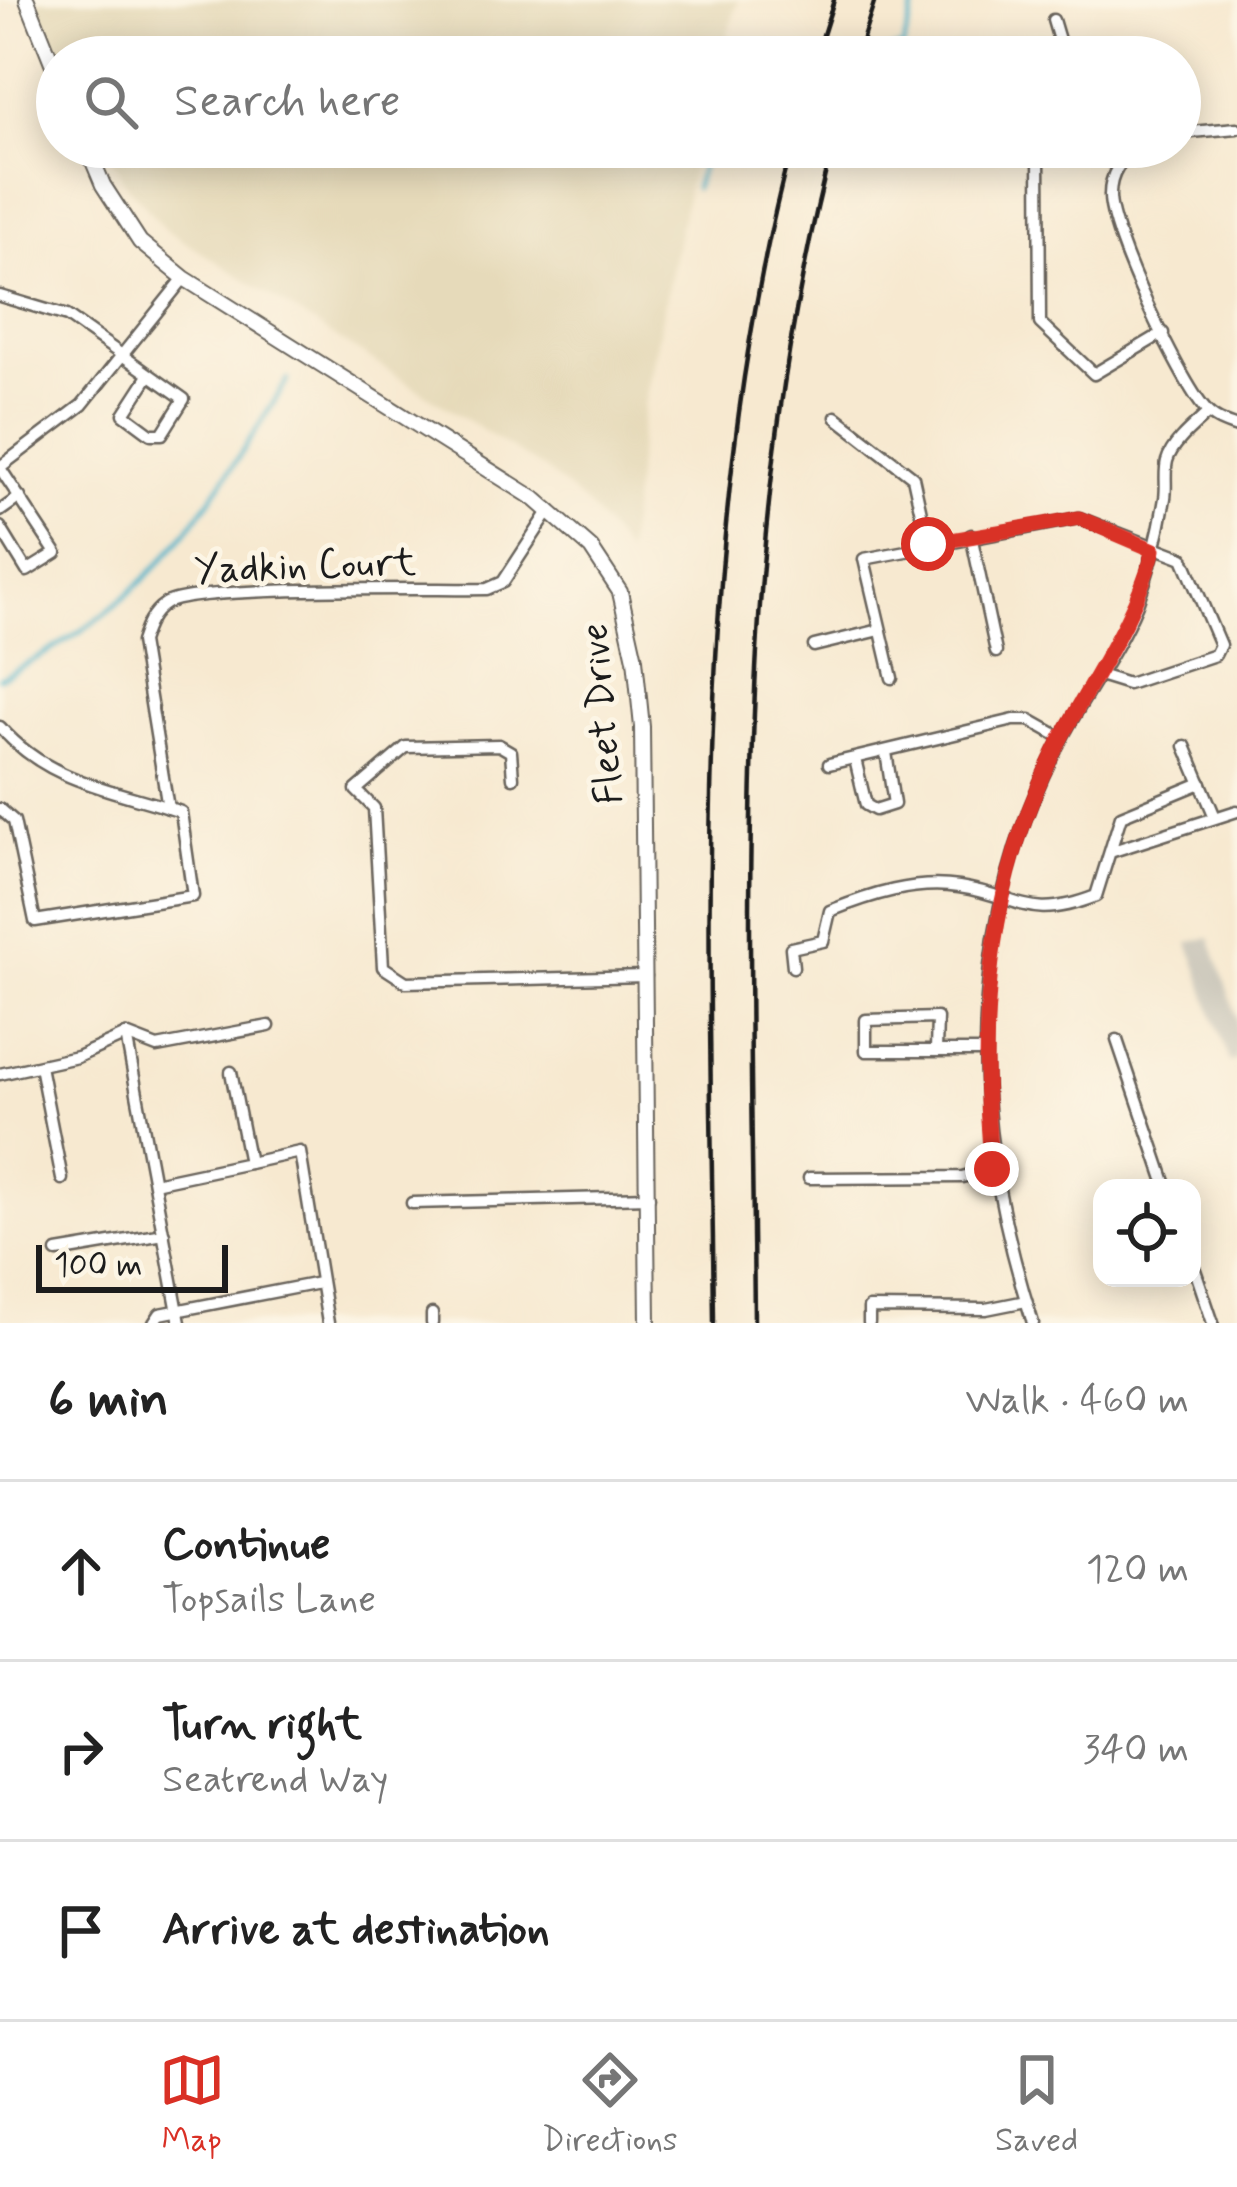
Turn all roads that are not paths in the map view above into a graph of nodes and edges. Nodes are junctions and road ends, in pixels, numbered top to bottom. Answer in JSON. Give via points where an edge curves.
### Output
{"nodes":[{"id":1,"x":27,"y":0,"type":"edge"},
{"id":2,"x":1053,"y":20,"type":"dead end"},
{"id":3,"x":42,"y":36,"type":"edge"},
{"id":4,"x":1058,"y":36,"type":"edge"},
{"id":5,"x":1237,"y":128,"type":"edge"},
{"id":6,"x":1201,"y":132,"type":"edge"},
{"id":7,"x":96,"y":168,"type":"edge"},
{"id":8,"x":1039,"y":168,"type":"edge"},
{"id":9,"x":1116,"y":168,"type":"edge"},
{"id":10,"x":184,"y":278,"type":"junction"},
{"id":11,"x":0,"y":296,"type":"edge"},
{"id":12,"x":1163,"y":333,"type":"junction"},
{"id":13,"x":122,"y":356,"type":"junction"},
{"id":14,"x":148,"y":377,"type":"junction"},
{"id":15,"x":1208,"y":413,"type":"junction"},
{"id":16,"x":836,"y":417,"type":"dead end"},
{"id":17,"x":1237,"y":427,"type":"edge"},
{"id":18,"x":0,"y":468,"type":"edge"},
{"id":19,"x":20,"y":497,"type":"junction"},
{"id":20,"x":550,"y":510,"type":"junction"},
{"id":21,"x":0,"y":511,"type":"edge"},
{"id":22,"x":0,"y":527,"type":"edge"},
{"id":23,"x":971,"y":536,"type":"junction"},
{"id":24,"x":928,"y":544,"type":"junction"},
{"id":25,"x":1154,"y":550,"type":"junction"},
{"id":26,"x":880,"y":630,"type":"junction"},
{"id":27,"x":814,"y":646,"type":"dead end"},
{"id":28,"x":996,"y":652,"type":"dead end"},
{"id":29,"x":1099,"y":675,"type":"junction"},
{"id":30,"x":892,"y":678,"type":"dead end"},
{"id":31,"x":0,"y":727,"type":"edge"},
{"id":32,"x":1062,"y":738,"type":"junction"},
{"id":33,"x":11,"y":740,"type":"junction"},
{"id":34,"x":1186,"y":746,"type":"dead end"},
{"id":35,"x":0,"y":751,"type":"edge"},
{"id":36,"x":886,"y":752,"type":"junction"},
{"id":37,"x":855,"y":759,"type":"junction"},
{"id":38,"x":829,"y":764,"type":"dead end"},
{"id":39,"x":513,"y":778,"type":"dead end"},
{"id":40,"x":1201,"y":783,"type":"junction"},
{"id":41,"x":0,"y":809,"type":"edge"},
{"id":42,"x":174,"y":810,"type":"junction"},
{"id":43,"x":1237,"y":811,"type":"edge"},
{"id":44,"x":1215,"y":817,"type":"junction"},
{"id":45,"x":1113,"y":851,"type":"junction"},
{"id":46,"x":1001,"y":901,"type":"junction"},
{"id":47,"x":793,"y":967,"type":"dead end"},
{"id":48,"x":646,"y":976,"type":"junction"},
{"id":49,"x":269,"y":1026,"type":"dead end"},
{"id":50,"x":127,"y":1035,"type":"junction"},
{"id":51,"x":1118,"y":1040,"type":"dead end"},
{"id":52,"x":936,"y":1050,"type":"junction"},
{"id":53,"x":983,"y":1052,"type":"junction"},
{"id":54,"x":40,"y":1066,"type":"junction"},
{"id":55,"x":231,"y":1072,"type":"dead end"},
{"id":56,"x":0,"y":1074,"type":"edge"},
{"id":57,"x":249,"y":1163,"type":"junction"},
{"id":58,"x":992,"y":1169,"type":"junction"},
{"id":59,"x":808,"y":1178,"type":"dead end"},
{"id":60,"x":62,"y":1179,"type":"dead end"},
{"id":61,"x":1164,"y":1179,"type":"edge"},
{"id":62,"x":154,"y":1183,"type":"junction"},
{"id":63,"x":649,"y":1197,"type":"junction"},
{"id":64,"x":412,"y":1203,"type":"dead end"},
{"id":65,"x":164,"y":1234,"type":"junction"},
{"id":66,"x":57,"y":1252,"type":"dead end"},
{"id":67,"x":319,"y":1283,"type":"junction"},
{"id":68,"x":1201,"y":1287,"type":"edge"},
{"id":69,"x":1026,"y":1301,"type":"junction"},
{"id":70,"x":986,"y":1309,"type":"junction"},
{"id":71,"x":179,"y":1318,"type":"edge"},
{"id":72,"x":154,"y":1323,"type":"edge"},
{"id":73,"x":328,"y":1323,"type":"edge"},
{"id":74,"x":648,"y":1323,"type":"edge"},
{"id":75,"x":869,"y":1323,"type":"edge"},
{"id":76,"x":988,"y":1323,"type":"edge"},
{"id":77,"x":1033,"y":1323,"type":"edge"},
{"id":78,"x":1213,"y":1323,"type":"edge"}],
"edges":[{"from":1,"to":3,"type":"street"},
{"from":2,"to":4,"type":"street"},
{"from":5,"to":6,"type":"street"},
{"from":7,"to":10,"type":"street","name":"Fleet Drive","via":[[140,242]]},
{"from":8,"to":12,"type":"street","via":[[1040,323],[1094,374]]},
{"from":9,"to":12,"type":"street","via":[[1111,210]]},
{"from":10,"to":13,"type":"street"},
{"from":10,"to":20,"type":"street","name":"Fleet Drive"},
{"from":11,"to":13,"type":"street","via":[[67,316]]},
{"from":12,"to":15,"type":"street"},
{"from":13,"to":14,"type":"street"},
{"from":13,"to":18,"type":"street","via":[[82,405]]},
{"from":14,"to":14,"type":"street","via":[[124,414],[162,434],[184,400]]},
{"from":15,"to":17,"type":"street"},
{"from":15,"to":25,"type":"street","via":[[1167,459]]},
{"from":16,"to":24,"type":"street","via":[[914,477]]},
{"from":18,"to":19,"type":"street"},
{"from":19,"to":21,"type":"street"},
{"from":19,"to":22,"type":"street","via":[[56,553],[27,571]]},
{"from":20,"to":42,"type":"street","name":"Yadkin Court","via":[[502,582],[487,589],[210,594],[164,604],[141,642]]},
{"from":20,"to":48,"type":"street","name":"Fleet Drive","via":[[614,578],[632,641],[642,727]]},
{"from":23,"to":24,"type":"street"},
{"from":23,"to":25,"type":"street","via":[[1079,518]]},
{"from":23,"to":28,"type":"street"},
{"from":24,"to":26,"type":"street","via":[[864,559]]},
{"from":25,"to":29,"type":"street","via":[[1136,608]]},
{"from":25,"to":29,"type":"street","via":[[1184,558],[1220,645],[1215,655],[1128,684]]},
{"from":26,"to":27,"type":"street"},
{"from":26,"to":30,"type":"street"},
{"from":29,"to":32,"type":"street"},
{"from":31,"to":33,"type":"street"},
{"from":32,"to":36,"type":"street","via":[[1014,720]]},
{"from":32,"to":46,"type":"street","via":[[1026,815]]},
{"from":33,"to":35,"type":"street"},
{"from":33,"to":42,"type":"street","via":[[82,784]]},
{"from":34,"to":40,"type":"street"},
{"from":36,"to":37,"type":"street"},
{"from":36,"to":37,"type":"street","via":[[894,804],[875,810],[866,805]]},
{"from":37,"to":38,"type":"street"},
{"from":39,"to":48,"type":"street","via":[[511,752],[500,745],[406,747],[356,790],[374,808],[379,956],[388,974],[406,982]]},
{"from":40,"to":44,"type":"street"},
{"from":40,"to":45,"type":"street","via":[[1132,807],[1121,816]]},
{"from":41,"to":42,"type":"street","via":[[14,821],[35,921],[193,896]]},
{"from":43,"to":44,"type":"street"},
{"from":44,"to":45,"type":"street"},
{"from":45,"to":46,"type":"street","via":[[1096,896],[1050,910]]},
{"from":46,"to":47,"type":"street","via":[[933,885],[861,898],[830,910],[823,941],[791,947]]},
{"from":46,"to":53,"type":"street"},
{"from":48,"to":63,"type":"street","name":"Fleet Drive"},
{"from":49,"to":50,"type":"street","via":[[157,1047]]},
{"from":50,"to":54,"type":"street"},
{"from":50,"to":62,"type":"street"},
{"from":51,"to":61,"type":"street"},
{"from":52,"to":52,"type":"street","via":[[937,1018],[866,1020],[866,1051]]},
{"from":52,"to":53,"type":"street"},
{"from":53,"to":58,"type":"street"},
{"from":54,"to":56,"type":"street"},
{"from":54,"to":60,"type":"street"},
{"from":55,"to":57,"type":"street"},
{"from":57,"to":62,"type":"street"},
{"from":57,"to":67,"type":"street","via":[[300,1152]]},
{"from":58,"to":59,"type":"street","via":[[962,1177]]},
{"from":58,"to":69,"type":"street"},
{"from":62,"to":65,"type":"street"},
{"from":63,"to":64,"type":"street"},
{"from":63,"to":74,"type":"street","name":"Fleet Drive"},
{"from":65,"to":66,"type":"street"},
{"from":65,"to":71,"type":"street"},
{"from":67,"to":71,"type":"street"},
{"from":67,"to":73,"type":"street"},
{"from":68,"to":78,"type":"street"},
{"from":69,"to":70,"type":"street"},
{"from":69,"to":77,"type":"street"},
{"from":70,"to":75,"type":"street","via":[[869,1308]]},
{"from":70,"to":76,"type":"street"},
{"from":71,"to":72,"type":"street","via":[[160,1314]]}]}
